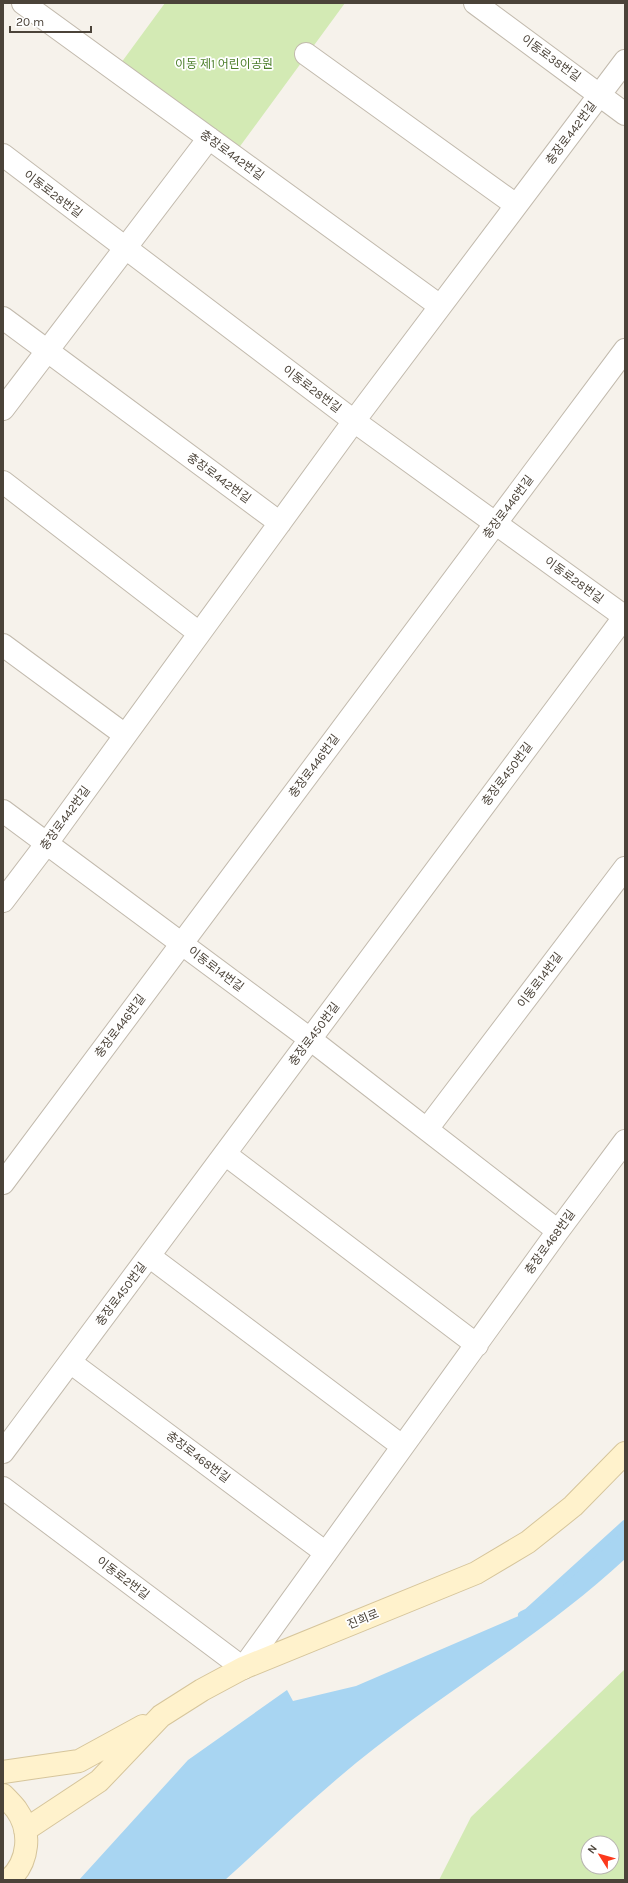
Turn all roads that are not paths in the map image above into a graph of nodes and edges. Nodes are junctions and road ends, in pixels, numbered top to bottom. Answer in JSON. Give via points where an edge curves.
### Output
{"nodes":[{"id":1,"x":23,"y":3,"type":"edge"},
{"id":2,"x":475,"y":3,"type":"edge"},
{"id":3,"x":306,"y":54,"type":"dead end"},
{"id":4,"x":625,"y":61,"type":"edge"},
{"id":5,"x":600,"y":94,"type":"junction"},
{"id":6,"x":625,"y":114,"type":"edge"},
{"id":7,"x":209,"y":138,"type":"junction"},
{"id":8,"x":3,"y":156,"type":"edge"},
{"id":9,"x":516,"y":205,"type":"junction"},
{"id":10,"x":126,"y":248,"type":"junction"},
{"id":11,"x":440,"y":306,"type":"junction"},
{"id":12,"x":3,"y":318,"type":"edge"},
{"id":13,"x":625,"y":350,"type":"edge"},
{"id":14,"x":47,"y":351,"type":"junction"},
{"id":15,"x":3,"y":410,"type":"edge"},
{"id":16,"x":354,"y":421,"type":"junction"},
{"id":17,"x":3,"y":482,"type":"edge"},
{"id":18,"x":280,"y":523,"type":"junction"},
{"id":19,"x":496,"y":524,"type":"junction"},
{"id":20,"x":625,"y":616,"type":"edge"},
{"id":21,"x":199,"y":633,"type":"junction"},
{"id":22,"x":3,"y":645,"type":"edge"},
{"id":23,"x":125,"y":735,"type":"junction"},
{"id":24,"x":3,"y":810,"type":"edge"},
{"id":25,"x":47,"y":843,"type":"junction"},
{"id":26,"x":625,"y":868,"type":"edge"},
{"id":27,"x":3,"y":900,"type":"edge"},
{"id":28,"x":181,"y":943,"type":"junction"},
{"id":29,"x":310,"y":1039,"type":"junction"},
{"id":30,"x":427,"y":1129,"type":"junction"},
{"id":31,"x":625,"y":1141,"type":"edge"},
{"id":32,"x":225,"y":1154,"type":"junction"},
{"id":33,"x":3,"y":1183,"type":"edge"},
{"id":34,"x":558,"y":1231,"type":"junction"},
{"id":35,"x":149,"y":1256,"type":"junction"},
{"id":36,"x":476,"y":1344,"type":"junction"},
{"id":37,"x":70,"y":1362,"type":"junction"},
{"id":38,"x":402,"y":1446,"type":"junction"},
{"id":39,"x":3,"y":1452,"type":"edge"},
{"id":40,"x":625,"y":1453,"type":"edge"},
{"id":41,"x":3,"y":1488,"type":"edge"},
{"id":42,"x":326,"y":1553,"type":"junction"},
{"id":43,"x":243,"y":1668,"type":"junction"},
{"id":44,"x":162,"y":1716,"type":"junction"},
{"id":45,"x":3,"y":1772,"type":"edge"},
{"id":46,"x":3,"y":1795,"type":"edge"},
{"id":47,"x":25,"y":1830,"type":"junction"},
{"id":48,"x":19,"y":1877,"type":"edge"}],
"edges":[{"from":1,"to":7,"type":"street","name":"충장로442번길"},
{"from":2,"to":5,"type":"street","name":"이동로38번길"},
{"from":3,"to":9,"type":"street"},
{"from":4,"to":5,"type":"street","name":"충장로442번길"},
{"from":5,"to":6,"type":"street","name":"이동로38번길"},
{"from":5,"to":9,"type":"street","name":"충장로442번길"},
{"from":7,"to":10,"type":"street"},
{"from":7,"to":11,"type":"street","name":"충장로442번길"},
{"from":8,"to":10,"type":"street","name":"이동로28번길"},
{"from":9,"to":11,"type":"street","name":"충장로442번길"},
{"from":10,"to":14,"type":"street"},
{"from":10,"to":16,"type":"street","name":"이동로28번길"},
{"from":11,"to":16,"type":"street","name":"충장로442번길"},
{"from":12,"to":14,"type":"street","name":"충장로442번길"},
{"from":13,"to":19,"type":"street","name":"충장로446번길"},
{"from":14,"to":15,"type":"street"},
{"from":14,"to":18,"type":"street","name":"충장로442번길"},
{"from":16,"to":18,"type":"street","name":"충장로442번길"},
{"from":16,"to":19,"type":"street","name":"이동로28번길"},
{"from":17,"to":21,"type":"street"},
{"from":18,"to":21,"type":"street","name":"충장로442번길"},
{"from":19,"to":20,"type":"street","name":"이동로28번길"},
{"from":19,"to":28,"type":"street","name":"충장로446번길"},
{"from":20,"to":29,"type":"street","name":"충장로450번길"},
{"from":21,"to":23,"type":"street","name":"충장로442번길"},
{"from":22,"to":23,"type":"street"},
{"from":23,"to":25,"type":"street","name":"충장로442번길"},
{"from":24,"to":25,"type":"street","name":"이동로14번길"},
{"from":25,"to":27,"type":"street","name":"충장로442번길"},
{"from":25,"to":28,"type":"street","name":"이동로14번길"},
{"from":26,"to":30,"type":"street","name":"이동로14번길"},
{"from":28,"to":29,"type":"street","name":"이동로14번길"},
{"from":28,"to":33,"type":"street","name":"충장로446번길"},
{"from":29,"to":30,"type":"street","name":"이동로14번길"},
{"from":29,"to":32,"type":"street","name":"충장로450번길"},
{"from":30,"to":34,"type":"street","name":"이동로14번길"},
{"from":31,"to":34,"type":"street","name":"충장로468번길"},
{"from":32,"to":35,"type":"street","name":"충장로450번길"},
{"from":32,"to":36,"type":"street"},
{"from":34,"to":36,"type":"street","name":"충장로468번길"},
{"from":35,"to":37,"type":"street","name":"충장로450번길"},
{"from":35,"to":38,"type":"street"},
{"from":36,"to":38,"type":"street","name":"충장로468번길"},
{"from":37,"to":39,"type":"street","name":"충장로450번길"},
{"from":37,"to":42,"type":"street","name":"충장로468번길"},
{"from":38,"to":42,"type":"street","name":"충장로468번길"},
{"from":40,"to":43,"type":"main road","name":"진희로","via":[[573,1506],[528,1542],[476,1573]]},
{"from":41,"to":43,"type":"street","name":"이동로2번길"},
{"from":42,"to":43,"type":"street","name":"충장로468번길"},
{"from":43,"to":44,"type":"main road","name":"진희로"},
{"from":44,"to":45,"type":"main road","via":[[79,1761]]},
{"from":44,"to":47,"type":"main road","name":"진희로","via":[[99,1781]]},
{"from":46,"to":47,"type":"main road","via":[[16,1810]]},
{"from":47,"to":48,"type":"main road","via":[[26,1851]]}]}
